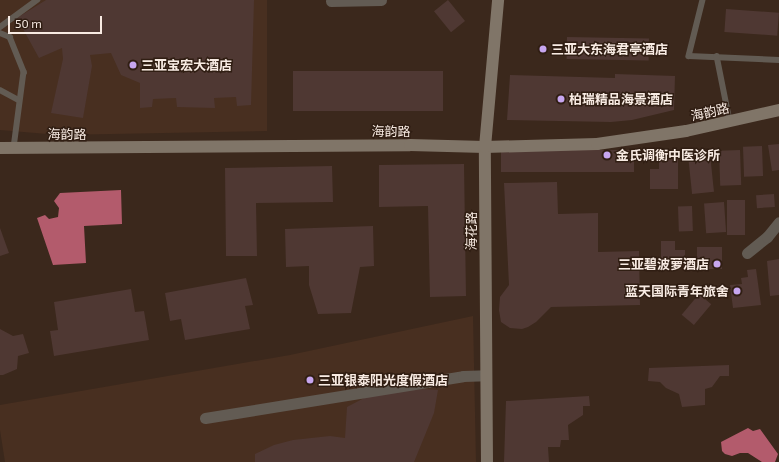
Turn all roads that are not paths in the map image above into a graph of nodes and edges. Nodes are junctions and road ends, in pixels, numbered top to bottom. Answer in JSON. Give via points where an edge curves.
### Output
{"nodes":[{"id":1,"x":37,"y":0,"type":"edge"},
{"id":2,"x":381,"y":0,"type":"edge"},
{"id":3,"x":498,"y":0,"type":"edge"},
{"id":4,"x":703,"y":0,"type":"edge"},
{"id":5,"x":331,"y":1,"type":"edge"},
{"id":6,"x":0,"y":27,"type":"edge"},
{"id":7,"x":0,"y":33,"type":"edge"},
{"id":8,"x":717,"y":56,"type":"junction"},
{"id":9,"x":779,"y":60,"type":"edge"},
{"id":10,"x":0,"y":90,"type":"edge"},
{"id":11,"x":19,"y":100,"type":"junction"},
{"id":12,"x":779,"y":110,"type":"edge"},
{"id":13,"x":730,"y":122,"type":"junction"},
{"id":14,"x":485,"y":147,"type":"junction"},
{"id":15,"x":0,"y":148,"type":"edge"},
{"id":16,"x":14,"y":148,"type":"junction"},
{"id":17,"x":779,"y":222,"type":"edge"},
{"id":18,"x":747,"y":253,"type":"dead end"},
{"id":19,"x":486,"y":375,"type":"junction"},
{"id":20,"x":205,"y":418,"type":"dead end"},
{"id":21,"x":487,"y":462,"type":"edge"}],
"edges":[{"from":1,"to":6,"type":"lane"},
{"from":2,"to":5,"type":"street"},
{"from":3,"to":14,"type":"street","name":"海花路"},
{"from":4,"to":8,"type":"lane","via":[[689,56]]},
{"from":7,"to":11,"type":"lane","via":[[10,37],[24,72]]},
{"from":8,"to":9,"type":"lane"},
{"from":8,"to":13,"type":"lane"},
{"from":10,"to":11,"type":"lane"},
{"from":11,"to":16,"type":"lane"},
{"from":12,"to":13,"type":"street","name":"海韵路"},
{"from":13,"to":14,"type":"street","name":"海韵路","via":[[597,144]]},
{"from":14,"to":16,"type":"street","name":"海韵路","via":[[410,145]]},
{"from":14,"to":19,"type":"street","name":"海花路"},
{"from":15,"to":16,"type":"street","name":"海韵路"},
{"from":17,"to":18,"type":"street","via":[[767,237]]},
{"from":19,"to":20,"type":"street","via":[[462,376]]},
{"from":19,"to":21,"type":"street","name":"海花路"}]}
